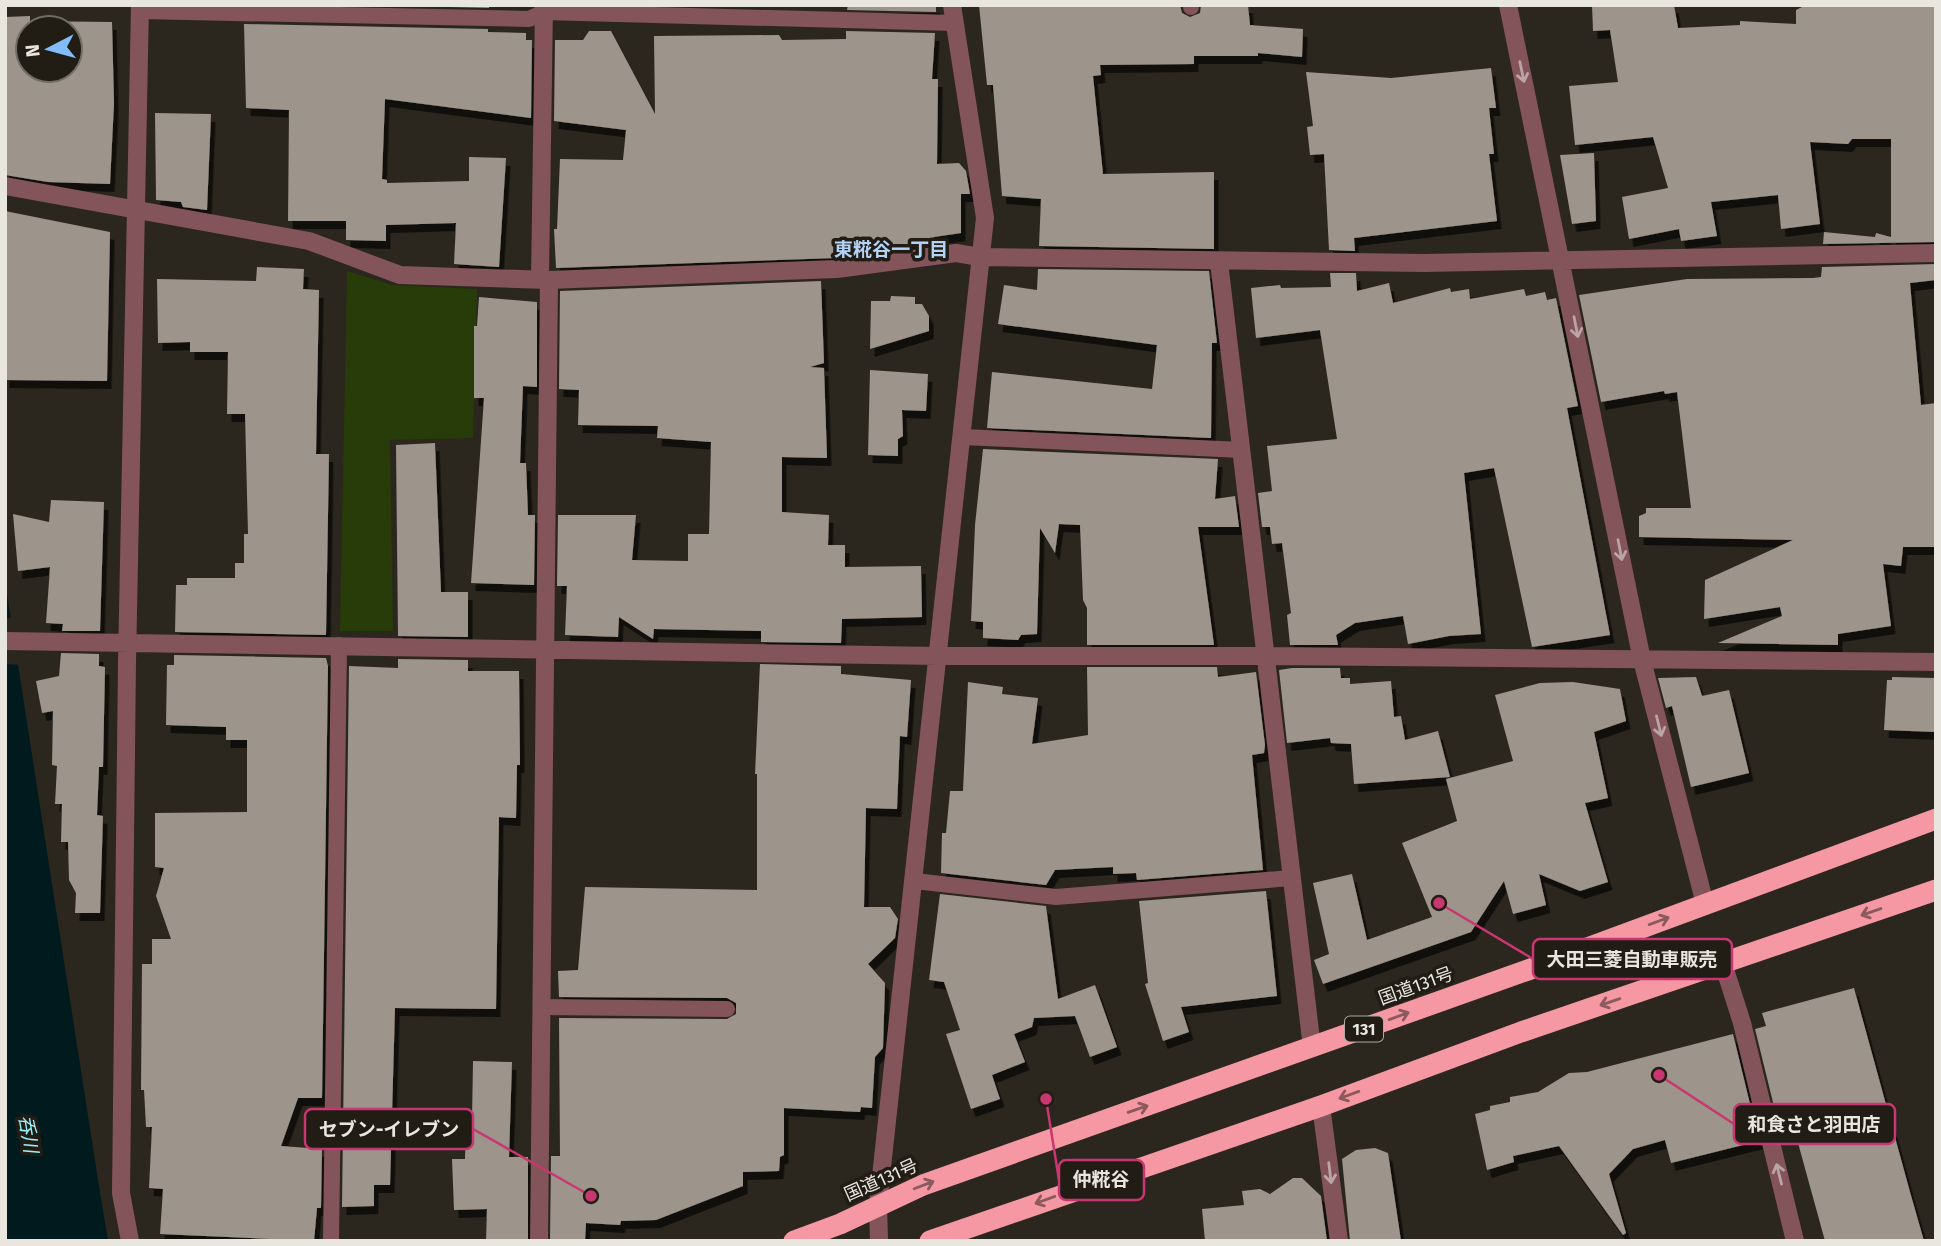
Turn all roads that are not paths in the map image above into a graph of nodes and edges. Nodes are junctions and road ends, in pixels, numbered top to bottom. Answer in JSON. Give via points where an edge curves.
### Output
{"nodes":[{"id":1,"x":1508,"y":5,"type":"edge"},
{"id":2,"x":140,"y":8,"type":"edge"},
{"id":3,"x":544,"y":8,"type":"edge"},
{"id":4,"x":337,"y":10,"type":"edge"},
{"id":5,"x":782,"y":12,"type":"edge"},
{"id":6,"x":953,"y":14,"type":"edge"},
{"id":7,"x":5,"y":186,"type":"edge"},
{"id":8,"x":135,"y":209,"type":"junction"},
{"id":9,"x":1936,"y":253,"type":"edge"},
{"id":10,"x":980,"y":257,"type":"junction"},
{"id":11,"x":1562,"y":260,"type":"junction"},
{"id":12,"x":1219,"y":262,"type":"junction"},
{"id":13,"x":544,"y":280,"type":"junction"},
{"id":14,"x":961,"y":437,"type":"junction"},
{"id":15,"x":1242,"y":450,"type":"junction"},
{"id":16,"x":5,"y":641,"type":"edge"},
{"id":17,"x":128,"y":643,"type":"junction"},
{"id":18,"x":339,"y":645,"type":"junction"},
{"id":19,"x":547,"y":648,"type":"junction"},
{"id":20,"x":939,"y":656,"type":"junction"},
{"id":21,"x":1266,"y":656,"type":"junction"},
{"id":22,"x":1642,"y":660,"type":"junction"},
{"id":23,"x":1936,"y":662,"type":"edge"},
{"id":24,"x":1936,"y":819,"type":"edge"},
{"id":25,"x":1292,"y":878,"type":"junction"},
{"id":26,"x":915,"y":881,"type":"junction"},
{"id":27,"x":1936,"y":890,"type":"edge"},
{"id":28,"x":1705,"y":904,"type":"junction"},
{"id":29,"x":1723,"y":963,"type":"junction"},
{"id":30,"x":542,"y":1007,"type":"junction"},
{"id":31,"x":727,"y":1009,"type":"dead end"},
{"id":32,"x":1312,"y":1048,"type":"junction"},
{"id":33,"x":1321,"y":1106,"type":"junction"},
{"id":34,"x":878,"y":1203,"type":"junction"},
{"id":35,"x":131,"y":1241,"type":"edge"},
{"id":36,"x":331,"y":1241,"type":"edge"},
{"id":37,"x":539,"y":1241,"type":"edge"},
{"id":38,"x":794,"y":1241,"type":"edge"},
{"id":39,"x":879,"y":1241,"type":"edge"},
{"id":40,"x":930,"y":1241,"type":"edge"},
{"id":41,"x":1339,"y":1241,"type":"edge"},
{"id":42,"x":1795,"y":1241,"type":"edge"}],
"edges":[{"from":1,"to":11,"type":"street","one_way":true},
{"from":2,"to":4,"type":"lane"},
{"from":2,"to":8,"type":"street"},
{"from":3,"to":4,"type":"lane","via":[[529,19]]},
{"from":3,"to":5,"type":"lane"},
{"from":3,"to":13,"type":"street"},
{"from":5,"to":6,"type":"lane"},
{"from":6,"to":10,"type":"street","via":[[985,218]]},
{"from":7,"to":8,"type":"street"},
{"from":8,"to":13,"type":"street","via":[[309,241],[400,275]]},
{"from":8,"to":17,"type":"street"},
{"from":9,"to":11,"type":"street"},
{"from":10,"to":12,"type":"street"},
{"from":10,"to":13,"type":"street","via":[[956,253],[837,269]]},
{"from":10,"to":14,"type":"street"},
{"from":11,"to":12,"type":"street"},
{"from":11,"to":22,"type":"street","one_way":true},
{"from":12,"to":15,"type":"street"},
{"from":13,"to":19,"type":"street"},
{"from":14,"to":15,"type":"lane"},
{"from":14,"to":20,"type":"street"},
{"from":15,"to":21,"type":"street"},
{"from":16,"to":17,"type":"street"},
{"from":17,"to":18,"type":"street"},
{"from":17,"to":35,"type":"street","via":[[121,1193]]},
{"from":18,"to":19,"type":"street"},
{"from":18,"to":36,"type":"lane"},
{"from":19,"to":20,"type":"street"},
{"from":19,"to":30,"type":"street"},
{"from":20,"to":21,"type":"street"},
{"from":20,"to":26,"type":"street"},
{"from":21,"to":22,"type":"street"},
{"from":21,"to":25,"type":"street"},
{"from":22,"to":23,"type":"street"},
{"from":22,"to":28,"type":"street","one_way":true},
{"from":24,"to":28,"type":"highway","name":"国道131号","number":"131"},
{"from":25,"to":26,"type":"lane","via":[[1056,897]]},
{"from":25,"to":32,"type":"street"},
{"from":26,"to":34,"type":"street"},
{"from":27,"to":29,"type":"highway","one_way":true},
{"from":32,"to":28,"type":"highway","name":"国道131号","number":"131","one_way":true},
{"from":29,"to":33,"type":"highway","one_way":true},
{"from":42,"to":29,"type":"street","one_way":true},
{"from":30,"to":31,"type":"lane"},
{"from":30,"to":37,"type":"street"},
{"from":34,"to":32,"type":"highway","name":"国道131号","number":"131","one_way":true},
{"from":33,"to":40,"type":"highway","one_way":true},
{"from":33,"to":41,"type":"street","one_way":true},
{"from":34,"to":38,"type":"highway","name":"国道131号","number":"131"},
{"from":34,"to":39,"type":"street"}]}
